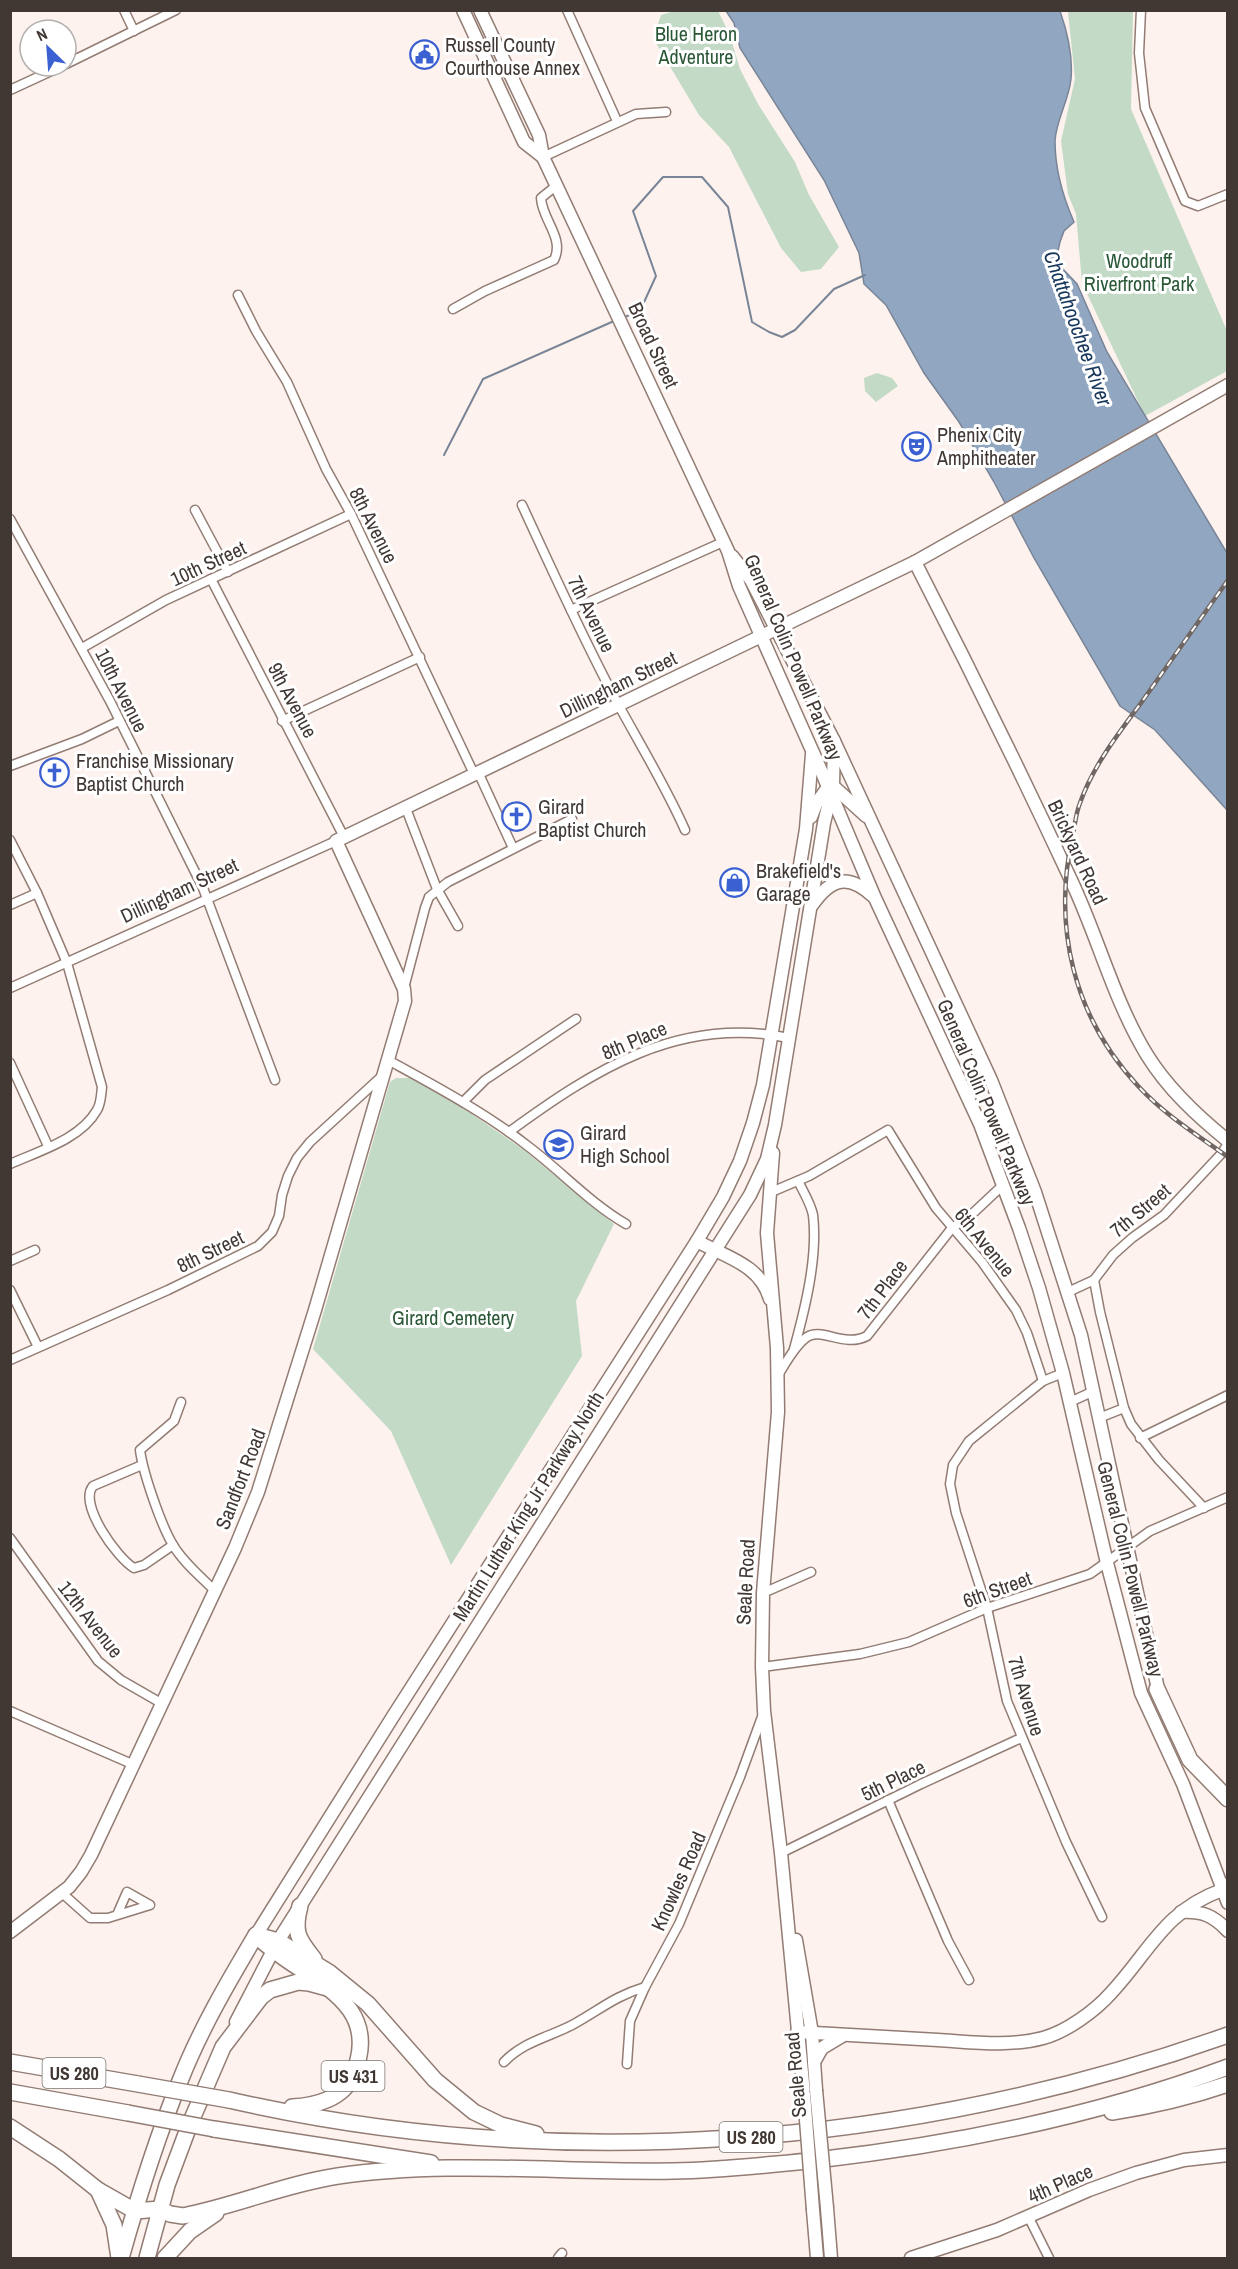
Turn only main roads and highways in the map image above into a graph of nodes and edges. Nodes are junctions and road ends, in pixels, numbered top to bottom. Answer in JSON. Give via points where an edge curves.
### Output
{"nodes":[{"id":1,"x":463,"y":10,"type":"edge"},
{"id":2,"x":480,"y":10,"type":"edge"},
{"id":3,"x":543,"y":157,"type":"junction"},
{"id":4,"x":1227,"y":385,"type":"edge"},
{"id":5,"x":725,"y":546,"type":"junction"},
{"id":6,"x":915,"y":562,"type":"junction"},
{"id":7,"x":777,"y":627,"type":"junction"},
{"id":8,"x":761,"y":635,"type":"junction"},
{"id":9,"x":834,"y":741,"type":"junction"},
{"id":10,"x":812,"y":750,"type":"junction"},
{"id":11,"x":831,"y":790,"type":"junction"},
{"id":12,"x":870,"y":819,"type":"junction"},
{"id":13,"x":806,"y":829,"type":"junction"},
{"id":14,"x":340,"y":839,"type":"joint"},
{"id":15,"x":875,"y":898,"type":"junction"},
{"id":16,"x":809,"y":914,"type":"junction"},
{"id":17,"x":791,"y":917,"type":"junction"},
{"id":18,"x":404,"y":989,"type":"joint"},
{"id":19,"x":775,"y":1125,"type":"junction"},
{"id":20,"x":1227,"y":1142,"type":"edge"},
{"id":21,"x":698,"y":1240,"type":"junction"},
{"id":22,"x":716,"y":1251,"type":"junction"},
{"id":23,"x":774,"y":1312,"type":"junction"},
{"id":24,"x":1157,"y":1689,"type":"junction"},
{"id":25,"x":1183,"y":1784,"type":"junction"},
{"id":26,"x":1227,"y":1798,"type":"edge"},
{"id":27,"x":781,"y":1853,"type":"junction"},
{"id":28,"x":1226,"y":1892,"type":"edge"},
{"id":29,"x":300,"y":1906,"type":"junction"},
{"id":30,"x":1180,"y":1912,"type":"junction"},
{"id":31,"x":1227,"y":1931,"type":"edge"},
{"id":32,"x":10,"y":1932,"type":"edge"},
{"id":33,"x":256,"y":1935,"type":"junction"},
{"id":34,"x":275,"y":1946,"type":"junction"},
{"id":35,"x":319,"y":1966,"type":"junction"},
{"id":36,"x":330,"y":1989,"type":"junction"},
{"id":37,"x":797,"y":2032,"type":"junction"},
{"id":38,"x":812,"y":2033,"type":"junction"},
{"id":39,"x":846,"y":2035,"type":"junction"},
{"id":40,"x":1227,"y":2035,"type":"edge"},
{"id":41,"x":223,"y":2047,"type":"junction"},
{"id":42,"x":10,"y":2062,"type":"edge"},
{"id":43,"x":814,"y":2063,"type":"junction"},
{"id":44,"x":1227,"y":2067,"type":"edge"},
{"id":45,"x":1227,"y":2084,"type":"edge"},
{"id":46,"x":10,"y":2092,"type":"edge"},
{"id":47,"x":810,"y":2092,"type":"junction"},
{"id":48,"x":266,"y":2108,"type":"junction"},
{"id":49,"x":1041,"y":2122,"type":"junction"},
{"id":50,"x":10,"y":2127,"type":"edge"},
{"id":51,"x":560,"y":2141,"type":"junction"},
{"id":52,"x":1227,"y":2155,"type":"edge"},
{"id":53,"x":464,"y":2168,"type":"junction"},
{"id":54,"x":98,"y":2190,"type":"junction"},
{"id":55,"x":225,"y":2206,"type":"junction"},
{"id":56,"x":160,"y":2209,"type":"junction"},
{"id":57,"x":135,"y":2211,"type":"junction"},
{"id":58,"x":120,"y":2259,"type":"edge"},
{"id":59,"x":147,"y":2259,"type":"edge"},
{"id":60,"x":165,"y":2259,"type":"edge"},
{"id":61,"x":817,"y":2259,"type":"edge"},
{"id":62,"x":831,"y":2259,"type":"edge"},
{"id":63,"x":910,"y":2259,"type":"edge"}],
"edges":[{"from":1,"to":3,"type":"main road","name":"Broad Street","via":[[524,142]]},
{"from":2,"to":3,"type":"main road","name":"Broad Street","via":[[539,135]]},
{"from":3,"to":5,"type":"main road","name":"Broad Street"},
{"from":4,"to":6,"type":"main road","name":"Dillingham Street"},
{"from":5,"to":7,"type":"main road","name":"General Colin Powell Parkway","via":[[751,580]]},
{"from":5,"to":8,"type":"main road","name":"General Colin Powell Parkway"},
{"from":6,"to":7,"type":"main road","name":"Dillingham Street"},
{"from":6,"to":20,"type":"main road","name":"Brickyard Road","via":[[1071,879],[1147,1055],[1184,1102]]},
{"from":7,"to":8,"type":"main road","name":"Dillingham Street"},
{"from":7,"to":9,"type":"main road","name":"General Colin Powell Parkway"},
{"from":8,"to":10,"type":"main road","name":"General Colin Powell Parkway"},
{"from":8,"to":14,"type":"main road","name":"Dillingham Street"},
{"from":9,"to":11,"type":"main road","name":"Martin Luther King Jr Parkway North"},
{"from":9,"to":12,"type":"main road","name":"General Colin Powell Parkway"},
{"from":10,"to":11,"type":"main road","name":"General Colin Powell Parkway"},
{"from":10,"to":13,"type":"main road","name":"Martin Luther King Jr Parkway North"},
{"from":11,"to":12,"type":"main road"},
{"from":11,"to":13,"type":"main road","via":[[816,804]]},
{"from":11,"to":15,"type":"main road","name":"General Colin Powell Parkway"},
{"from":11,"to":16,"type":"main road","name":"Martin Luther King Jr Parkway North"},
{"from":12,"to":24,"type":"main road","name":"General Colin Powell Parkway","via":[[991,1080],[1035,1192],[1068,1292],[1094,1391]]},
{"from":13,"to":17,"type":"main road","name":"Martin Luther King Jr Parkway North"},
{"from":14,"to":18,"type":"main road","name":"9th Avenue"},
{"from":15,"to":16,"type":"main road","via":[[862,885],[846,880],[834,882],[820,894]]},
{"from":15,"to":25,"type":"main road","name":"General Colin Powell Parkway","via":[[968,1096],[1040,1288],[1141,1693]]},
{"from":16,"to":17,"type":"main road"},
{"from":16,"to":19,"type":"main road","name":"Martin Luther King Jr Parkway North"},
{"from":17,"to":21,"type":"main road","name":"Martin Luther King Jr Parkway North","via":[[763,1085],[747,1142],[728,1188]]},
{"from":18,"to":32,"type":"main road","name":"Sandfort Road","via":[[401,1020],[272,1455],[235,1548],[81,1872],[62,1893]]},
{"from":19,"to":22,"type":"main road","name":"Martin Luther King Jr Parkway North","via":[[767,1159]]},
{"from":19,"to":23,"type":"main road","name":"Seale Road","via":[[767,1233]]},
{"from":21,"to":22,"type":"main road","name":"Seale Road"},
{"from":21,"to":33,"type":"main road","name":"Martin Luther King Jr Parkway North"},
{"from":22,"to":23,"type":"main road","name":"Seale Road","via":[[752,1269],[768,1292]]},
{"from":22,"to":29,"type":"main road","name":"Martin Luther King Jr Parkway North"},
{"from":23,"to":27,"type":"main road","name":"Seale Road","via":[[778,1376],[763,1593],[762,1667]]},
{"from":24,"to":25,"type":"main road","name":"General Colin Powell Parkway"},
{"from":24,"to":26,"type":"highway","via":[[1190,1760]]},
{"from":25,"to":28,"type":"main road","name":"General Colin Powell Parkway"},
{"from":27,"to":37,"type":"main road","name":"Seale Road"},
{"from":27,"to":38,"type":"main road","name":"Seale Road"},
{"from":28,"to":30,"type":"main road","via":[[1200,1899]]},
{"from":29,"to":34,"type":"main road","name":"Martin Luther King Jr Parkway North"},
{"from":29,"to":35,"type":"highway","via":[[298,1935]]},
{"from":30,"to":31,"type":"main road","via":[[1206,1913]]},
{"from":30,"to":39,"type":"main road","via":[[1110,1994],[1072,2025],[1045,2038],[977,2042]]},
{"from":33,"to":34,"type":"highway"},
{"from":33,"to":57,"type":"highway","name":"Martin Luther King Jr Parkway North","via":[[180,2079]]},
{"from":34,"to":35,"type":"highway"},
{"from":34,"to":36,"type":"highway"},
{"from":34,"to":41,"type":"main road","name":"Martin Luther King Jr Parkway North"},
{"from":35,"to":51,"type":"highway","via":[[368,2004],[435,2080],[474,2112],[501,2125]]},
{"from":36,"to":41,"type":"highway","via":[[298,1982],[270,1990]]},
{"from":36,"to":48,"type":"highway","number":"US 431","via":[[352,2010],[360,2029],[359,2060],[351,2080],[333,2098],[310,2106]]},
{"from":37,"to":38,"type":"main road"},
{"from":37,"to":47,"type":"main road","name":"Seale Road"},
{"from":38,"to":39,"type":"main road"},
{"from":38,"to":43,"type":"main road","name":"Seale Road"},
{"from":39,"to":43,"type":"main road","via":[[822,2048]]},
{"from":40,"to":51,"type":"highway","number":"US 280","via":[[1078,2082],[903,2120],[730,2139]]},
{"from":41,"to":56,"type":"highway","name":"Martin Luther King Jr Parkway North","via":[[189,2126]]},
{"from":42,"to":48,"type":"highway","number":"US 280","bridge":true},
{"from":43,"to":47,"type":"main road","name":"Seale Road"},
{"from":44,"to":49,"type":"highway","number":"US 280"},
{"from":45,"to":49,"type":"highway","via":[[1138,2108]]},
{"from":46,"to":53,"type":"highway","number":"US 280","bridge":true},
{"from":47,"to":61,"type":"main road","name":"Seale Road","bridge":true},
{"from":47,"to":62,"type":"main road","name":"Seale Road","bridge":true},
{"from":48,"to":51,"type":"highway","number":"US 280","via":[[442,2134]]},
{"from":49,"to":53,"type":"highway","number":"US 280","via":[[944,2143],[736,2169],[616,2172]]},
{"from":50,"to":54,"type":"highway"},
{"from":52,"to":63,"type":"main road","name":"4th Place","via":[[1184,2160],[1136,2173],[1080,2193],[1029,2218]]},
{"from":53,"to":55,"type":"highway","via":[[338,2176]]},
{"from":54,"to":57,"type":"highway"},
{"from":54,"to":58,"type":"highway","via":[[114,2226]]},
{"from":55,"to":56,"type":"highway","via":[[183,2216]]},
{"from":55,"to":60,"type":"highway","via":[[190,2231]]},
{"from":56,"to":57,"type":"highway"},
{"from":56,"to":59,"type":"highway","name":"Martin Luther King Jr Parkway North"},
{"from":57,"to":58,"type":"highway","name":"Martin Luther King Jr Parkway North"}]}
